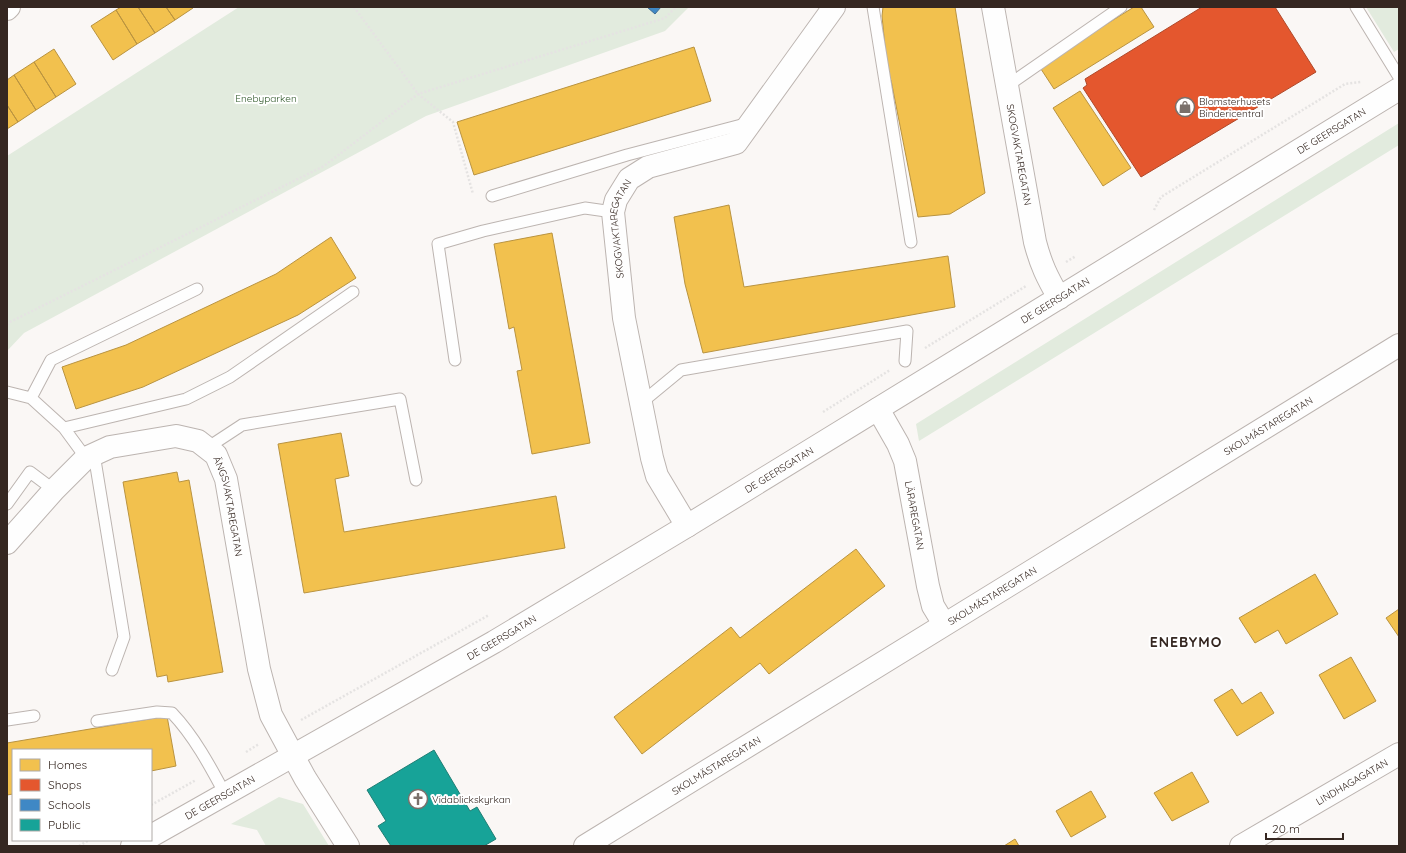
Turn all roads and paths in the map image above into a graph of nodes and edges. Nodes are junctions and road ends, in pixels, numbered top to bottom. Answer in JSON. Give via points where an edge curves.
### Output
{"nodes":[{"id":1,"x":354,"y":7,"type":"edge"},
{"id":2,"x":676,"y":7,"type":"edge"},
{"id":3,"x":834,"y":7,"type":"edge"},
{"id":4,"x":873,"y":7,"type":"edge"},
{"id":5,"x":993,"y":7,"type":"edge"},
{"id":6,"x":1121,"y":7,"type":"edge"},
{"id":7,"x":1356,"y":7,"type":"edge"},
{"id":8,"x":1391,"y":64,"type":"junction"},
{"id":9,"x":1399,"y":77,"type":"edge"},
{"id":10,"x":1007,"y":86,"type":"junction"},
{"id":11,"x":1399,"y":89,"type":"edge"},
{"id":12,"x":418,"y":94,"type":"junction"},
{"id":13,"x":751,"y":122,"type":"junction"},
{"id":14,"x":627,"y":155,"type":"junction"},
{"id":15,"x":648,"y":167,"type":"junction"},
{"id":16,"x":473,"y":194,"type":"dead end"},
{"id":17,"x":492,"y":196,"type":"dead end"},
{"id":18,"x":613,"y":212,"type":"junction"},
{"id":19,"x":1148,"y":214,"type":"dead end"},
{"id":20,"x":912,"y":242,"type":"dead end"},
{"id":21,"x":1077,"y":256,"type":"dead end"},
{"id":22,"x":1046,"y":274,"type":"junction"},
{"id":23,"x":197,"y":289,"type":"dead end"},
{"id":24,"x":353,"y":292,"type":"dead end"},
{"id":25,"x":1059,"y":298,"type":"junction"},
{"id":26,"x":7,"y":325,"type":"edge"},
{"id":27,"x":1399,"y":345,"type":"edge"},
{"id":28,"x":455,"y":360,"type":"dead end"},
{"id":29,"x":905,"y":361,"type":"junction"},
{"id":30,"x":7,"y":392,"type":"edge"},
{"id":31,"x":31,"y":398,"type":"junction"},
{"id":32,"x":641,"y":403,"type":"junction"},
{"id":33,"x":878,"y":409,"type":"junction"},
{"id":34,"x":819,"y":414,"type":"dead end"},
{"id":35,"x":64,"y":428,"type":"junction"},
{"id":36,"x":207,"y":448,"type":"junction"},
{"id":37,"x":90,"y":456,"type":"junction"},
{"id":38,"x":416,"y":480,"type":"dead end"},
{"id":39,"x":54,"y":490,"type":"junction"},
{"id":40,"x":7,"y":504,"type":"edge"},
{"id":41,"x":687,"y":526,"type":"junction"},
{"id":42,"x":7,"y":543,"type":"edge"},
{"id":43,"x":489,"y":614,"type":"dead end"},
{"id":44,"x":944,"y":624,"type":"junction"},
{"id":45,"x":112,"y":670,"type":"dead end"},
{"id":46,"x":34,"y":716,"type":"dead end"},
{"id":47,"x":7,"y":720,"type":"edge"},
{"id":48,"x":97,"y":721,"type":"dead end"},
{"id":49,"x":280,"y":731,"type":"junction"},
{"id":50,"x":245,"y":753,"type":"dead end"},
{"id":51,"x":1399,"y":754,"type":"edge"},
{"id":52,"x":293,"y":756,"type":"junction"},
{"id":53,"x":213,"y":771,"type":"junction"},
{"id":54,"x":225,"y":794,"type":"junction"},
{"id":55,"x":152,"y":804,"type":"edge"},
{"id":56,"x":152,"y":835,"type":"edge"},
{"id":57,"x":141,"y":841,"type":"edge"},
{"id":58,"x":132,"y":846,"type":"edge"},
{"id":59,"x":348,"y":846,"type":"edge"},
{"id":60,"x":585,"y":846,"type":"edge"},
{"id":61,"x":1241,"y":846,"type":"edge"}],
"edges":[{"from":1,"to":12,"type":"path"},
{"from":2,"to":12,"type":"path","via":[[666,18]]},
{"from":3,"to":13,"type":"street","name":"SKOGVAKTAREGATAN"},
{"from":4,"to":20,"type":"lane"},
{"from":5,"to":10,"type":"street","name":"SKOGVAKTAREGATAN"},
{"from":6,"to":10,"type":"lane"},
{"from":7,"to":8,"type":"lane"},
{"from":8,"to":9,"type":"lane"},
{"from":8,"to":19,"type":"path","via":[[1364,82],[1345,84],[1324,96],[1161,197],[1154,210]]},
{"from":10,"to":22,"type":"street","name":"SKOGVAKTAREGATAN","via":[[1035,242]]},
{"from":11,"to":25,"type":"street","name":"DE GEERSGATAN"},
{"from":12,"to":16,"type":"path","via":[[453,122]]},
{"from":12,"to":26,"type":"path","via":[[324,166]]},
{"from":13,"to":14,"type":"lane"},
{"from":13,"to":15,"type":"street","name":"SKOGVAKTAREGATAN","via":[[736,143]]},
{"from":14,"to":15,"type":"lane"},
{"from":14,"to":17,"type":"lane"},
{"from":15,"to":18,"type":"street","name":"SKOGVAKTAREGATAN","via":[[629,179],[616,200]]},
{"from":18,"to":28,"type":"lane","via":[[585,208],[438,244]]},
{"from":18,"to":32,"type":"street","name":"SKOGVAKTAREGATAN","via":[[624,318]]},
{"from":21,"to":22,"type":"path"},
{"from":22,"to":25,"type":"street","name":"SKOGVAKTAREGATAN"},
{"from":22,"to":29,"type":"path"},
{"from":23,"to":31,"type":"lane","via":[[51,360]]},
{"from":24,"to":35,"type":"lane","via":[[230,377],[186,399]]},
{"from":25,"to":33,"type":"street","name":"DE GEERSGATAN"},
{"from":27,"to":44,"type":"street","name":"SKOLMÄSTAREGATAN"},
{"from":29,"to":32,"type":"lane","via":[[907,330],[681,370]]},
{"from":29,"to":34,"type":"path"},
{"from":30,"to":31,"type":"lane"},
{"from":31,"to":35,"type":"lane"},
{"from":32,"to":41,"type":"street","name":"SKOGVAKTAREGATAN","via":[[658,476]]},
{"from":33,"to":41,"type":"street","name":"DE GEERSGATAN"},
{"from":33,"to":44,"type":"street","name":"LÄRAREGATAN","via":[[898,444],[904,461],[928,586],[933,606]]},
{"from":35,"to":37,"type":"lane"},
{"from":36,"to":37,"type":"street","name":"ÄNGSVAKTAREGATAN","via":[[198,441],[176,436],[110,447]]},
{"from":36,"to":38,"type":"lane","via":[[242,425],[400,399]]},
{"from":36,"to":49,"type":"street","name":"ÄNGSVAKTAREGATAN","via":[[216,455],[226,479],[259,669],[271,715]]},
{"from":37,"to":39,"type":"street","name":"ÄNGSVAKTAREGATAN"},
{"from":37,"to":45,"type":"lane","via":[[124,637]]},
{"from":39,"to":40,"type":"lane","via":[[30,472]]},
{"from":39,"to":42,"type":"street","name":"ÄNGSVAKTAREGATAN"},
{"from":41,"to":52,"type":"street","name":"DE GEERSGATAN","via":[[494,642]]},
{"from":43,"to":49,"type":"path"},
{"from":44,"to":60,"type":"street","name":"SKOLMÄSTAREGATAN"},
{"from":46,"to":47,"type":"lane"},
{"from":48,"to":53,"type":"lane","via":[[157,712],[172,713],[181,722]]},
{"from":49,"to":50,"type":"path"},
{"from":49,"to":52,"type":"street","name":"ÄNGSVAKTAREGATAN"},
{"from":51,"to":61,"type":"street","name":"LINDHAGAGATAN"},
{"from":52,"to":54,"type":"street","name":"DE GEERSGATAN"},
{"from":52,"to":59,"type":"street","name":"ÄNGSVAKTAREGATAN"},
{"from":53,"to":54,"type":"lane"},
{"from":53,"to":55,"type":"path"},
{"from":54,"to":56,"type":"street","name":"DE GEERSGATAN"},
{"from":57,"to":58,"type":"street"}]}
